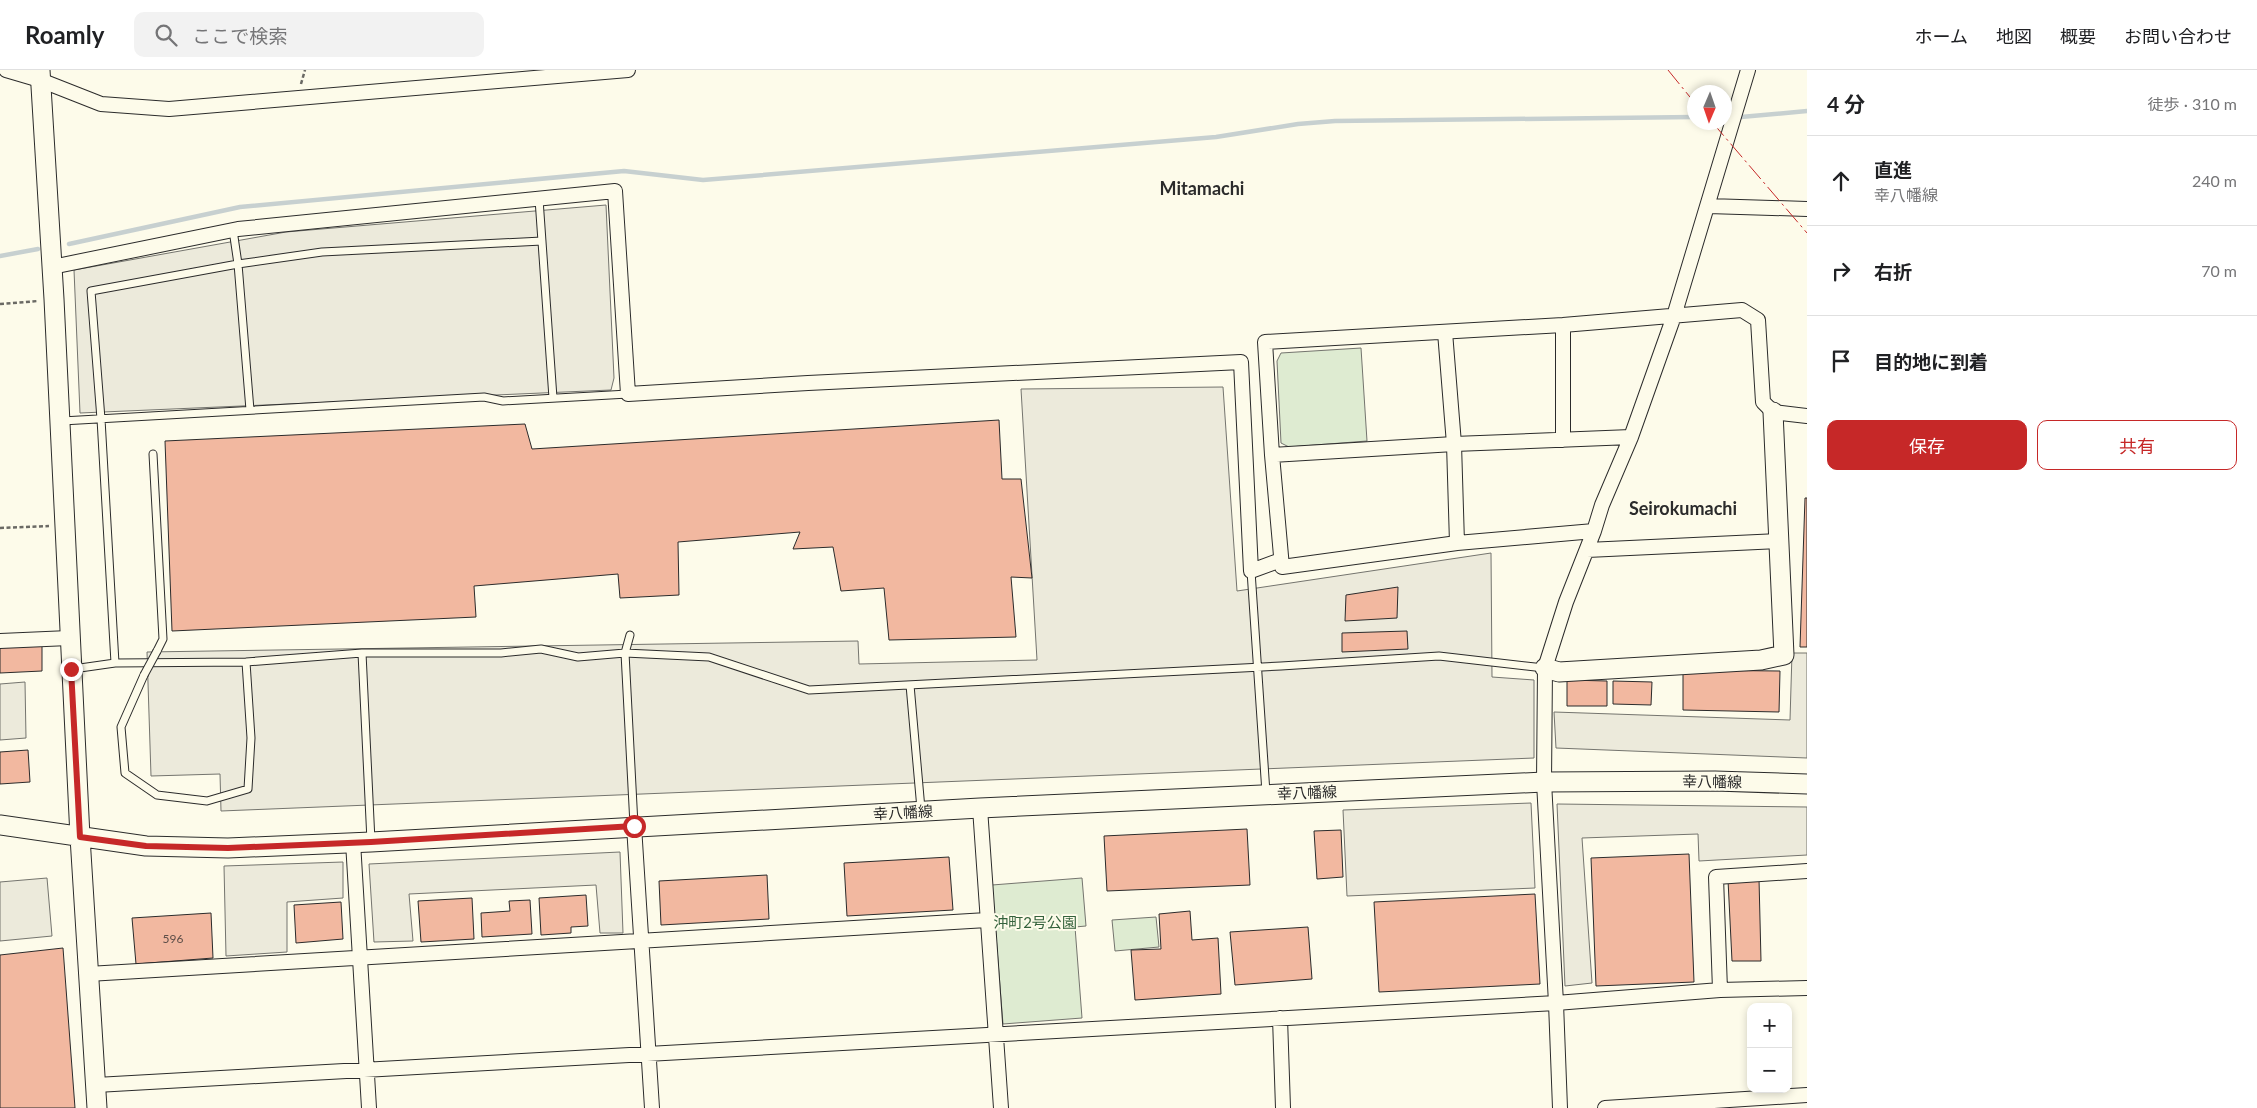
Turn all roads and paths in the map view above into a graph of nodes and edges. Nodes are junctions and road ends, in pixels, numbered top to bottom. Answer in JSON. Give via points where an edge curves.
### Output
{"nodes":[{"id":1,"x":6,"y":70,"type":"edge"},
{"id":2,"x":628,"y":70,"type":"edge"},
{"id":3,"x":1748,"y":70,"type":"edge"},
{"id":4,"x":40,"y":75,"type":"edge"},
{"id":5,"x":538,"y":199,"type":"junction"},
{"id":6,"x":1708,"y":206,"type":"junction"},
{"id":7,"x":1807,"y":209,"type":"edge"},
{"id":8,"x":233,"y":230,"type":"junction"},
{"id":9,"x":542,"y":241,"type":"junction"},
{"id":10,"x":238,"y":264,"type":"junction"},
{"id":11,"x":52,"y":267,"type":"junction"},
{"id":12,"x":54,"y":299,"type":"junction"},
{"id":13,"x":0,"y":304,"type":"edge"},
{"id":14,"x":1674,"y":316,"type":"junction"},
{"id":15,"x":1563,"y":325,"type":"junction"},
{"id":16,"x":1445,"y":332,"type":"junction"},
{"id":17,"x":628,"y":394,"type":"junction"},
{"id":18,"x":553,"y":398,"type":"junction"},
{"id":19,"x":250,"y":410,"type":"junction"},
{"id":20,"x":1773,"y":412,"type":"junction"},
{"id":21,"x":1807,"y":416,"type":"edge"},
{"id":22,"x":101,"y":419,"type":"junction"},
{"id":23,"x":60,"y":421,"type":"junction"},
{"id":24,"x":1631,"y":437,"type":"junction"},
{"id":25,"x":1563,"y":440,"type":"junction"},
{"id":26,"x":1454,"y":444,"type":"junction"},
{"id":27,"x":153,"y":454,"type":"dead end"},
{"id":28,"x":1272,"y":455,"type":"junction"},
{"id":29,"x":66,"y":525,"type":"junction"},
{"id":30,"x":0,"y":528,"type":"edge"},
{"id":31,"x":1594,"y":531,"type":"junction"},
{"id":32,"x":1779,"y":540,"type":"junction"},
{"id":33,"x":1457,"y":544,"type":"junction"},
{"id":34,"x":1587,"y":550,"type":"junction"},
{"id":35,"x":1281,"y":560,"type":"junction"},
{"id":36,"x":1251,"y":571,"type":"junction"},
{"id":37,"x":630,"y":635,"type":"dead end"},
{"id":38,"x":69,"y":638,"type":"junction"},
{"id":39,"x":0,"y":641,"type":"edge"},
{"id":40,"x":625,"y":653,"type":"junction"},
{"id":41,"x":362,"y":654,"type":"junction"},
{"id":42,"x":246,"y":662,"type":"junction"},
{"id":43,"x":115,"y":663,"type":"junction"},
{"id":44,"x":1258,"y":667,"type":"junction"},
{"id":45,"x":1545,"y":668,"type":"junction"},
{"id":46,"x":71,"y":669,"type":"junction"},
{"id":47,"x":910,"y":685,"type":"junction"},
{"id":48,"x":1544,"y":782,"type":"junction"},
{"id":49,"x":1807,"y":784,"type":"edge"},
{"id":50,"x":1266,"y":793,"type":"junction"},
{"id":51,"x":980,"y":808,"type":"junction"},
{"id":52,"x":921,"y":811,"type":"junction"},
{"id":53,"x":0,"y":825,"type":"edge"},
{"id":54,"x":634,"y":826,"type":"junction"},
{"id":55,"x":80,"y":837,"type":"junction"},
{"id":56,"x":362,"y":842,"type":"junction"},
{"id":57,"x":1807,"y":871,"type":"edge"},
{"id":58,"x":988,"y":920,"type":"junction"},
{"id":59,"x":642,"y":942,"type":"junction"},
{"id":60,"x":360,"y":958,"type":"junction"},
{"id":61,"x":88,"y":974,"type":"junction"},
{"id":62,"x":1807,"y":988,"type":"edge"},
{"id":63,"x":1720,"y":990,"type":"junction"},
{"id":64,"x":1556,"y":1003,"type":"junction"},
{"id":65,"x":1280,"y":1018,"type":"junction"},
{"id":66,"x":997,"y":1034,"type":"junction"},
{"id":67,"x":648,"y":1055,"type":"junction"},
{"id":68,"x":367,"y":1069,"type":"junction"},
{"id":69,"x":96,"y":1085,"type":"junction"},
{"id":70,"x":1807,"y":1096,"type":"edge"},
{"id":71,"x":97,"y":1108,"type":"edge"},
{"id":72,"x":369,"y":1108,"type":"edge"},
{"id":73,"x":652,"y":1108,"type":"edge"},
{"id":74,"x":1001,"y":1108,"type":"edge"},
{"id":75,"x":1283,"y":1108,"type":"edge"},
{"id":76,"x":1560,"y":1108,"type":"edge"},
{"id":77,"x":1605,"y":1108,"type":"edge"}],
"edges":[{"from":1,"to":4,"type":"street"},
{"from":2,"to":4,"type":"street","via":[[169,109],[101,104]]},
{"from":3,"to":6,"type":"street"},
{"from":4,"to":11,"type":"street"},
{"from":5,"to":8,"type":"street"},
{"from":5,"to":9,"type":"lane"},
{"from":5,"to":17,"type":"street","via":[[615,191]]},
{"from":6,"to":7,"type":"street"},
{"from":6,"to":14,"type":"street"},
{"from":8,"to":10,"type":"lane"},
{"from":8,"to":11,"type":"street"},
{"from":9,"to":10,"type":"lane","via":[[322,252]]},
{"from":9,"to":18,"type":"lane"},
{"from":10,"to":19,"type":"lane"},
{"from":10,"to":22,"type":"lane","via":[[91,291]]},
{"from":11,"to":12,"type":"street"},
{"from":12,"to":13,"type":"path"},
{"from":12,"to":23,"type":"street"},
{"from":14,"to":15,"type":"street"},
{"from":14,"to":20,"type":"street","via":[[1742,310],[1758,320],[1763,402]]},
{"from":14,"to":24,"type":"street"},
{"from":15,"to":16,"type":"street"},
{"from":15,"to":25,"type":"street"},
{"from":16,"to":26,"type":"street"},
{"from":16,"to":28,"type":"street","via":[[1265,342]]},
{"from":17,"to":18,"type":"lane"},
{"from":17,"to":36,"type":"street","via":[[1241,362]]},
{"from":18,"to":19,"type":"lane","via":[[503,400],[484,396]]},
{"from":19,"to":22,"type":"lane"},
{"from":20,"to":21,"type":"street"},
{"from":20,"to":32,"type":"street"},
{"from":22,"to":23,"type":"lane"},
{"from":22,"to":43,"type":"lane"},
{"from":23,"to":29,"type":"street"},
{"from":24,"to":25,"type":"street"},
{"from":24,"to":31,"type":"street"},
{"from":25,"to":26,"type":"street"},
{"from":26,"to":28,"type":"street"},
{"from":26,"to":33,"type":"street"},
{"from":27,"to":42,"type":"lane","bridge":true,"via":[[163,639],[122,727],[125,773],[157,795],[208,801],[248,789],[251,738]]},
{"from":28,"to":35,"type":"street"},
{"from":29,"to":30,"type":"path"},
{"from":29,"to":38,"type":"street"},
{"from":31,"to":33,"type":"street"},
{"from":31,"to":34,"type":"street"},
{"from":32,"to":34,"type":"street"},
{"from":32,"to":45,"type":"street","via":[[1784,655],[1761,660],[1578,671],[1559,672]]},
{"from":33,"to":35,"type":"street","via":[[1282,567]]},
{"from":34,"to":45,"type":"street"},
{"from":35,"to":36,"type":"street"},
{"from":36,"to":44,"type":"lane"},
{"from":37,"to":40,"type":"lane"},
{"from":38,"to":39,"type":"street"},
{"from":38,"to":46,"type":"street"},
{"from":40,"to":41,"type":"lane","via":[[578,657],[541,649],[501,653]]},
{"from":40,"to":47,"type":"lane","via":[[709,656],[809,690]]},
{"from":40,"to":54,"type":"lane"},
{"from":41,"to":42,"type":"lane"},
{"from":41,"to":56,"type":"lane"},
{"from":42,"to":43,"type":"lane"},
{"from":43,"to":46,"type":"lane"},
{"from":44,"to":45,"type":"lane","via":[[1439,656]]},
{"from":44,"to":47,"type":"lane"},
{"from":44,"to":50,"type":"lane"},
{"from":45,"to":48,"type":"street"},
{"from":46,"to":55,"type":"street"},
{"from":47,"to":52,"type":"lane"},
{"from":48,"to":49,"type":"street","name":"幸八幡線","via":[[1715,780]]},
{"from":48,"to":50,"type":"street","name":"幸八幡線"},
{"from":48,"to":64,"type":"street"},
{"from":50,"to":51,"type":"street","name":"幸八幡線"},
{"from":51,"to":52,"type":"street","name":"幸八幡線"},
{"from":51,"to":58,"type":"street"},
{"from":52,"to":54,"type":"street","name":"幸八幡線"},
{"from":53,"to":55,"type":"street","name":"幸八幡線"},
{"from":54,"to":56,"type":"street","name":"幸八幡線"},
{"from":54,"to":59,"type":"street"},
{"from":55,"to":56,"type":"street","name":"幸八幡線","via":[[146,846],[228,848]]},
{"from":55,"to":61,"type":"street"},
{"from":56,"to":60,"type":"street"},
{"from":57,"to":63,"type":"street","via":[[1716,877]]},
{"from":58,"to":59,"type":"street"},
{"from":58,"to":66,"type":"street"},
{"from":59,"to":60,"type":"street"},
{"from":59,"to":67,"type":"street"},
{"from":60,"to":61,"type":"street"},
{"from":60,"to":68,"type":"street"},
{"from":61,"to":69,"type":"street"},
{"from":62,"to":63,"type":"street"},
{"from":63,"to":64,"type":"street"},
{"from":64,"to":65,"type":"street"},
{"from":64,"to":76,"type":"street"},
{"from":65,"to":66,"type":"street"},
{"from":65,"to":75,"type":"street"},
{"from":66,"to":67,"type":"street"},
{"from":66,"to":74,"type":"street"},
{"from":67,"to":68,"type":"street"},
{"from":67,"to":73,"type":"street"},
{"from":68,"to":69,"type":"street"},
{"from":68,"to":72,"type":"street"},
{"from":69,"to":71,"type":"street"},
{"from":70,"to":77,"type":"street"}]}
